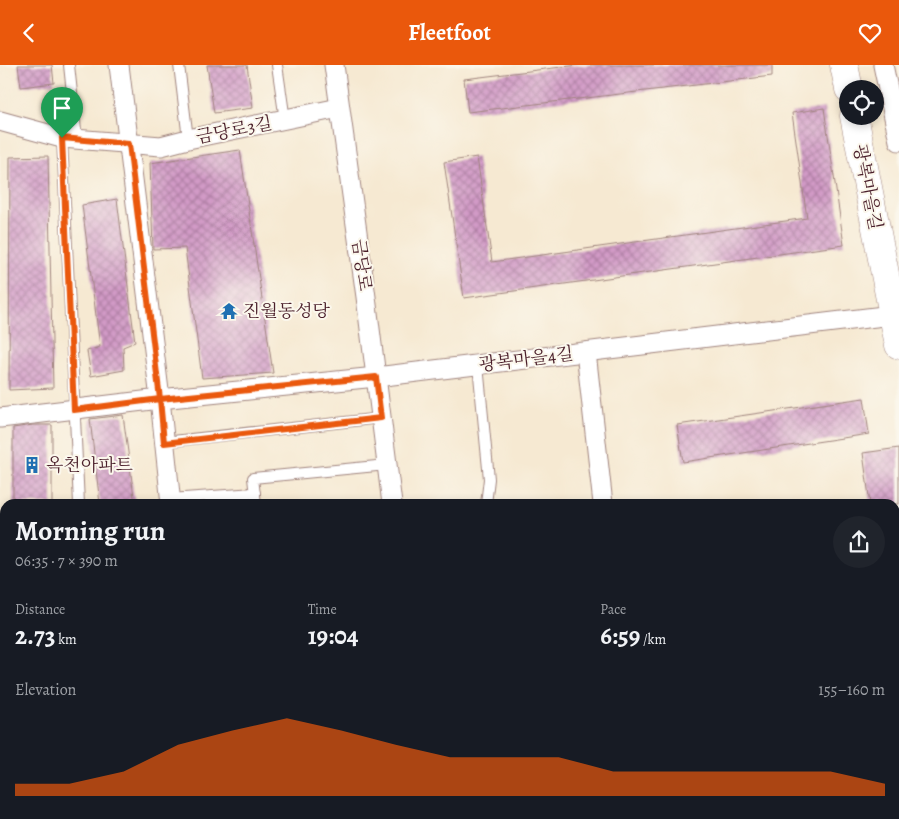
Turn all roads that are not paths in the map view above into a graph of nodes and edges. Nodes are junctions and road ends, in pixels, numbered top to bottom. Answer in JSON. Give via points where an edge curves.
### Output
{"nodes":[{"id":1,"x":69,"y":65,"type":"edge"},
{"id":2,"x":119,"y":65,"type":"edge"},
{"id":3,"x":179,"y":65,"type":"edge"},
{"id":4,"x":277,"y":65,"type":"edge"},
{"id":5,"x":334,"y":65,"type":"edge"},
{"id":6,"x":844,"y":65,"type":"edge"},
{"id":7,"x":883,"y":65,"type":"edge"},
{"id":8,"x":847,"y":80,"type":"edge"},
{"id":9,"x":339,"y":108,"type":"junction"},
{"id":10,"x":285,"y":120,"type":"junction"},
{"id":11,"x":0,"y":121,"type":"edge"},
{"id":12,"x":856,"y":125,"type":"edge"},
{"id":13,"x":70,"y":139,"type":"junction"},
{"id":14,"x":188,"y":139,"type":"junction"},
{"id":15,"x":899,"y":141,"type":"edge"},
{"id":16,"x":129,"y":144,"type":"junction"},
{"id":17,"x":892,"y":315,"type":"junction"},
{"id":18,"x":899,"y":345,"type":"edge"},
{"id":19,"x":586,"y":352,"type":"junction"},
{"id":20,"x":478,"y":365,"type":"junction"},
{"id":21,"x":376,"y":377,"type":"junction"},
{"id":22,"x":160,"y":399,"type":"junction"},
{"id":23,"x":74,"y":410,"type":"junction"},
{"id":24,"x":0,"y":418,"type":"edge"},
{"id":25,"x":381,"y":418,"type":"junction"},
{"id":26,"x":164,"y":443,"type":"junction"},
{"id":27,"x":387,"y":465,"type":"junction"},
{"id":28,"x":255,"y":493,"type":"junction"},
{"id":29,"x":78,"y":499,"type":"edge"},
{"id":30,"x":171,"y":499,"type":"edge"},
{"id":31,"x":192,"y":499,"type":"edge"},
{"id":32,"x":256,"y":499,"type":"edge"},
{"id":33,"x":391,"y":499,"type":"edge"},
{"id":34,"x":487,"y":499,"type":"edge"},
{"id":35,"x":602,"y":499,"type":"edge"}],
"edges":[{"from":1,"to":13,"type":"lane"},
{"from":2,"to":16,"type":"street"},
{"from":3,"to":14,"type":"lane"},
{"from":4,"to":10,"type":"lane"},
{"from":5,"to":9,"type":"street","name":"금당로"},
{"from":6,"to":8,"type":"street"},
{"from":7,"to":15,"type":"street"},
{"from":9,"to":10,"type":"street","name":"금당로3길"},
{"from":9,"to":21,"type":"street","name":"금당로"},
{"from":10,"to":14,"type":"street","name":"금당로3길"},
{"from":11,"to":13,"type":"street","name":"금당로3길"},
{"from":12,"to":17,"type":"street","name":"광복마을길"},
{"from":13,"to":16,"type":"street","name":"금당로3길"},
{"from":13,"to":23,"type":"lane"},
{"from":14,"to":16,"type":"street","name":"금당로3길","via":[[160,146]]},
{"from":16,"to":22,"type":"street"},
{"from":17,"to":18,"type":"street","name":"광복마을길"},
{"from":17,"to":19,"type":"street","name":"광복마을4길"},
{"from":19,"to":20,"type":"street","name":"광복마을4길"},
{"from":19,"to":35,"type":"street"},
{"from":20,"to":21,"type":"street","name":"광복마을4길"},
{"from":20,"to":34,"type":"lane","via":[[489,479]]},
{"from":21,"to":22,"type":"street","name":"광복마을4길"},
{"from":21,"to":25,"type":"street","name":"금당로"},
{"from":22,"to":23,"type":"street","name":"광복마을4길"},
{"from":22,"to":26,"type":"street"},
{"from":23,"to":24,"type":"street","name":"광복마을4길"},
{"from":23,"to":29,"type":"lane"},
{"from":25,"to":26,"type":"lane"},
{"from":25,"to":27,"type":"street","name":"금당로"},
{"from":26,"to":30,"type":"street"},
{"from":27,"to":28,"type":"lane","via":[[253,477]]},
{"from":27,"to":33,"type":"street","name":"금당로"},
{"from":28,"to":31,"type":"lane"},
{"from":28,"to":32,"type":"lane"}]}
